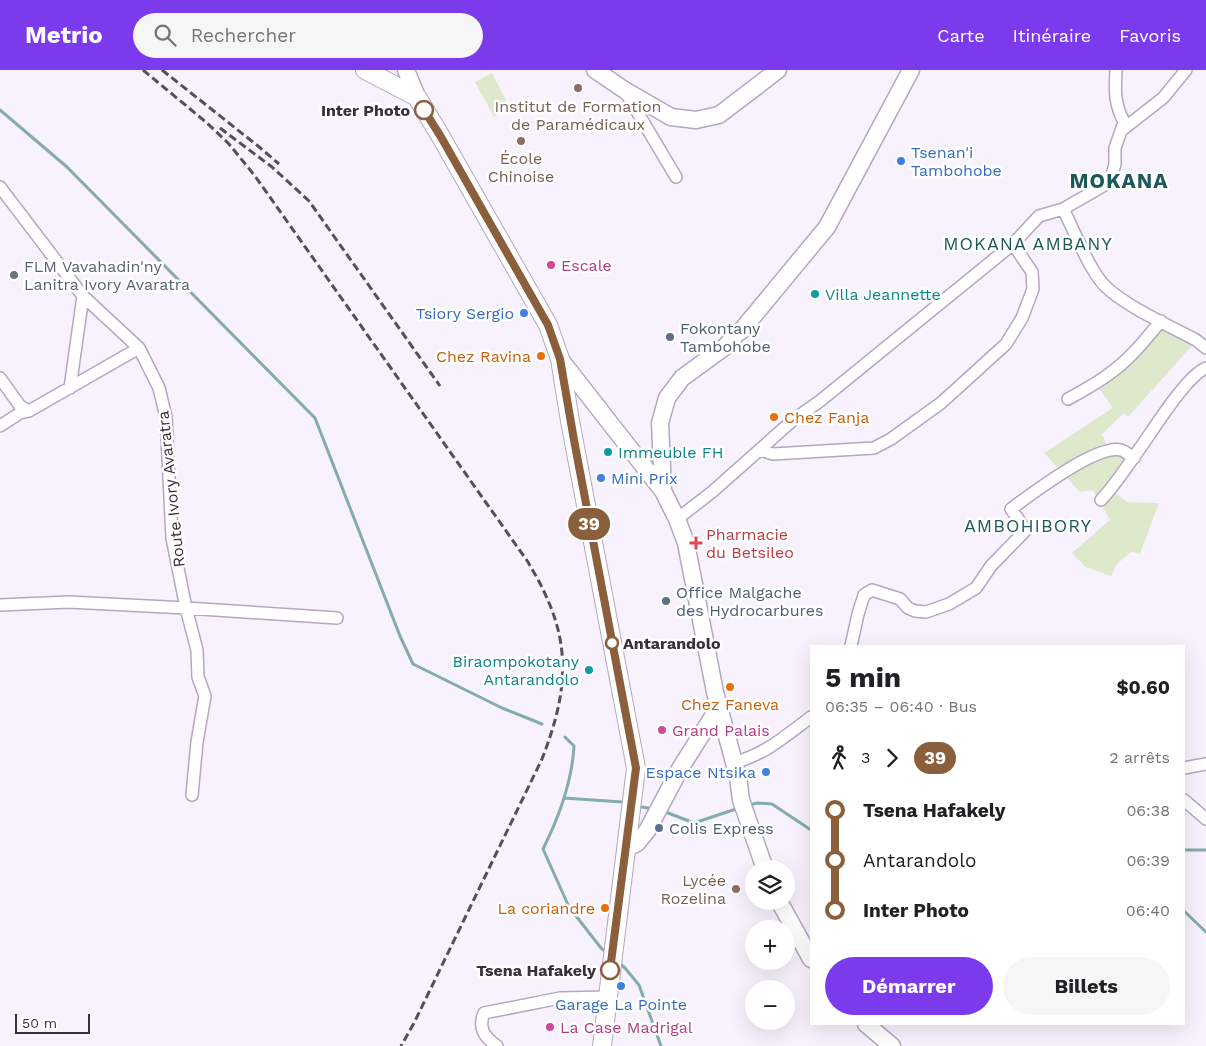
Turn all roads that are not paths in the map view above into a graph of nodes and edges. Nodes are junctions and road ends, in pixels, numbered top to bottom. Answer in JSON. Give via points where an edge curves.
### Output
{"nodes":[{"id":1,"x":365,"y":70,"type":"edge"},
{"id":2,"x":406,"y":70,"type":"edge"},
{"id":3,"x":417,"y":70,"type":"edge"},
{"id":4,"x":595,"y":70,"type":"edge"},
{"id":5,"x":778,"y":70,"type":"edge"},
{"id":6,"x":911,"y":70,"type":"edge"},
{"id":7,"x":1116,"y":70,"type":"edge"},
{"id":8,"x":1186,"y":70,"type":"edge"},
{"id":9,"x":626,"y":91,"type":"junction"},
{"id":10,"x":417,"y":97,"type":"junction"},
{"id":11,"x":1122,"y":130,"type":"junction"},
{"id":12,"x":676,"y":177,"type":"dead end"},
{"id":13,"x":0,"y":187,"type":"edge"},
{"id":14,"x":1063,"y":209,"type":"junction"},
{"id":15,"x":1013,"y":244,"type":"junction"},
{"id":16,"x":83,"y":296,"type":"junction"},
{"id":17,"x":1161,"y":321,"type":"junction"},
{"id":18,"x":139,"y":348,"type":"junction"},
{"id":19,"x":1206,"y":348,"type":"edge"},
{"id":20,"x":560,"y":359,"type":"junction"},
{"id":21,"x":1206,"y":368,"type":"edge"},
{"id":22,"x":0,"y":378,"type":"edge"},
{"id":23,"x":70,"y":388,"type":"junction"},
{"id":24,"x":1068,"y":399,"type":"dead end"},
{"id":25,"x":29,"y":411,"type":"junction"},
{"id":26,"x":0,"y":426,"type":"edge"},
{"id":27,"x":760,"y":450,"type":"junction"},
{"id":28,"x":1134,"y":458,"type":"junction"},
{"id":29,"x":663,"y":491,"type":"junction"},
{"id":30,"x":1101,"y":500,"type":"dead end"},
{"id":31,"x":677,"y":520,"type":"junction"},
{"id":32,"x":0,"y":605,"type":"edge"},
{"id":33,"x":186,"y":608,"type":"junction"},
{"id":34,"x":337,"y":618,"type":"dead end"},
{"id":35,"x":851,"y":645,"type":"edge"},
{"id":36,"x":719,"y":707,"type":"junction"},
{"id":37,"x":810,"y":718,"type":"edge"},
{"id":38,"x":733,"y":763,"type":"junction"},
{"id":39,"x":1206,"y":764,"type":"edge"},
{"id":40,"x":1185,"y":768,"type":"edge"},
{"id":41,"x":192,"y":795,"type":"dead end"},
{"id":42,"x":1185,"y":801,"type":"edge"},
{"id":43,"x":1206,"y":819,"type":"edge"},
{"id":44,"x":627,"y":848,"type":"junction"},
{"id":45,"x":762,"y":860,"type":"edge"},
{"id":46,"x":783,"y":910,"type":"edge"},
{"id":47,"x":810,"y":957,"type":"edge"},
{"id":48,"x":608,"y":997,"type":"junction"},
{"id":49,"x":873,"y":1034,"type":"edge"},
{"id":50,"x":496,"y":1046,"type":"edge"},
{"id":51,"x":602,"y":1046,"type":"edge"},
{"id":52,"x":892,"y":1046,"type":"edge"}],
"edges":[{"from":1,"to":10,"type":"main road"},
{"from":2,"to":10,"type":"street"},
{"from":3,"to":10,"type":"street"},
{"from":4,"to":9,"type":"street"},
{"from":5,"to":9,"type":"street","via":[[719,115],[696,120],[671,117]]},
{"from":6,"to":29,"type":"street","via":[[827,228],[726,346],[682,378],[667,398],[660,423]]},
{"from":7,"to":11,"type":"street","via":[[1115,97],[1124,122]]},
{"from":8,"to":11,"type":"street","via":[[1163,98]]},
{"from":9,"to":12,"type":"street"},
{"from":10,"to":20,"type":"main road","via":[[548,325]]},
{"from":11,"to":14,"type":"street","via":[[1115,148],[1111,179]]},
{"from":13,"to":16,"type":"street","name":"Route Ivory Avaratra"},
{"from":14,"to":15,"type":"street","via":[[1039,216]]},
{"from":14,"to":17,"type":"street","via":[[1094,272],[1105,287]]},
{"from":15,"to":27,"type":"street"},
{"from":15,"to":27,"type":"street","via":[[1032,272],[1033,289],[1022,318],[1006,344],[941,403],[891,440],[874,448],[773,454]]},
{"from":16,"to":18,"type":"street","name":"Route Ivory Avaratra"},
{"from":16,"to":23,"type":"street"},
{"from":17,"to":19,"type":"street"},
{"from":17,"to":24,"type":"street","via":[[1116,369]]},
{"from":18,"to":23,"type":"street"},
{"from":18,"to":33,"type":"street","name":"Route Ivory Avaratra","via":[[159,388],[166,417],[172,538]]},
{"from":20,"to":29,"type":"street"},
{"from":20,"to":44,"type":"main road","via":[[636,768]]},
{"from":21,"to":28,"type":"street","via":[[1200,370],[1178,395]]},
{"from":22,"to":25,"type":"street","via":[[20,406]]},
{"from":23,"to":25,"type":"street"},
{"from":25,"to":26,"type":"street"},
{"from":27,"to":31,"type":"street"},
{"from":28,"to":30,"type":"street"},
{"from":28,"to":35,"type":"street","via":[[1121,450],[1104,451],[1048,482],[1011,509],[1026,530],[991,566],[976,588],[949,604],[926,612],[915,611],[900,599],[872,590],[864,596]]},
{"from":29,"to":31,"type":"street"},
{"from":31,"to":36,"type":"street","via":[[686,543]]},
{"from":32,"to":33,"type":"street","via":[[69,602]]},
{"from":33,"to":34,"type":"street"},
{"from":33,"to":41,"type":"street","name":"Route Ivory Avaratra","via":[[197,650],[198,678],[205,696]]},
{"from":36,"to":38,"type":"street"},
{"from":36,"to":44,"type":"street","via":[[681,767],[647,831],[637,843]]},
{"from":37,"to":38,"type":"street","via":[[770,748]]},
{"from":38,"to":45,"type":"street","via":[[743,806]]},
{"from":39,"to":40,"type":"street"},
{"from":42,"to":43,"type":"street"},
{"from":44,"to":48,"type":"main road"},
{"from":46,"to":47,"type":"street"},
{"from":48,"to":50,"type":"street","via":[[560,998],[484,1013],[481,1028]]},
{"from":48,"to":51,"type":"main road"},
{"from":49,"to":52,"type":"street"}]}
